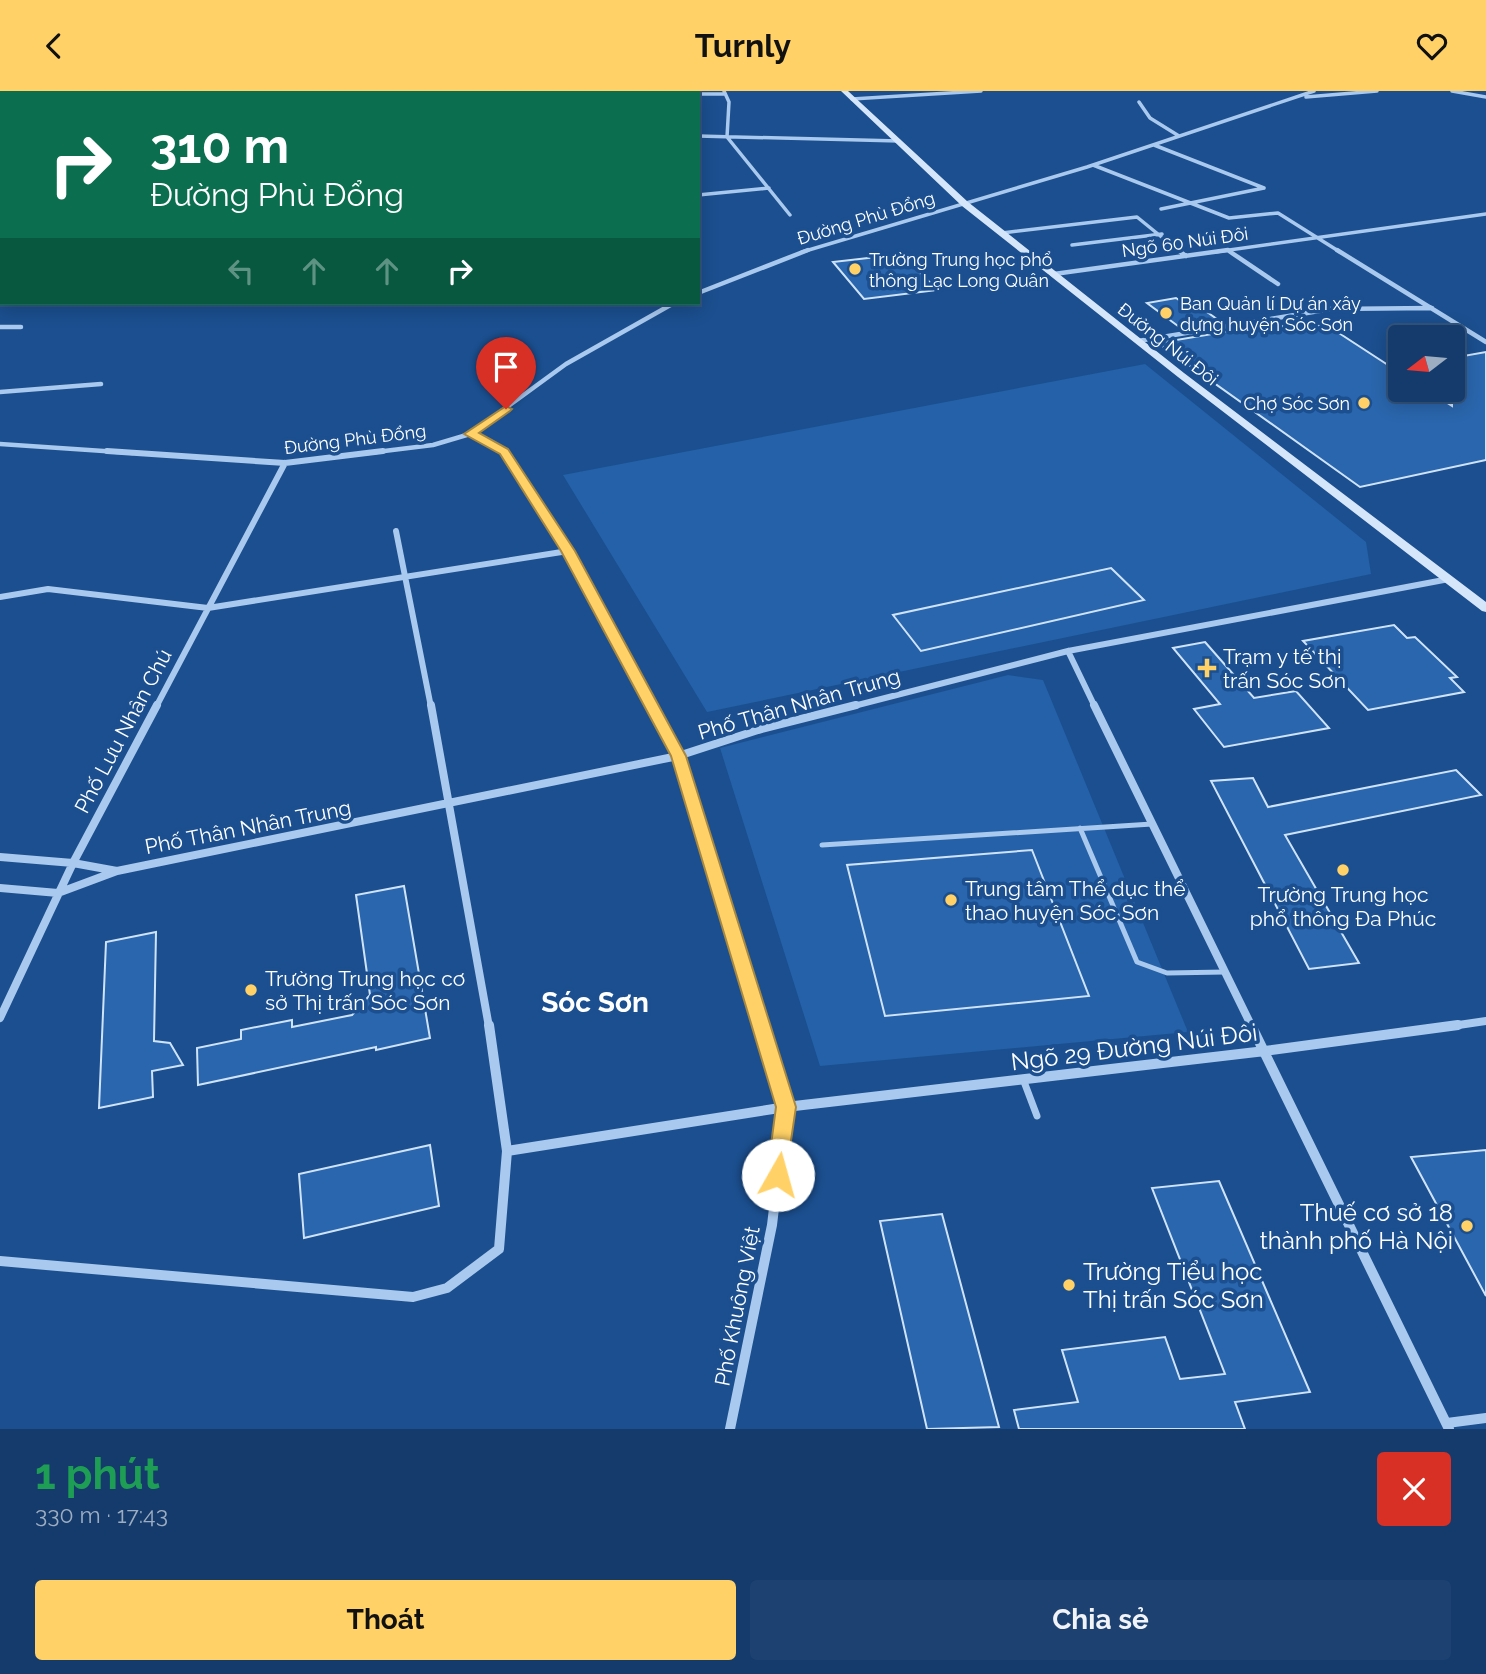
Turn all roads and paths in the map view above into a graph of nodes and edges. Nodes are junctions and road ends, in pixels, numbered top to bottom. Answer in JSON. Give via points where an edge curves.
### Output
{"nodes":[{"id":1,"x":844,"y":91,"type":"edge"},
{"id":2,"x":981,"y":91,"type":"edge"},
{"id":3,"x":1314,"y":91,"type":"edge"},
{"id":4,"x":1377,"y":91,"type":"edge"},
{"id":5,"x":1452,"y":91,"type":"edge"},
{"id":6,"x":724,"y":93,"type":"edge"},
{"id":7,"x":700,"y":94,"type":"edge"},
{"id":8,"x":1294,"y":97,"type":"junction"},
{"id":9,"x":1486,"y":97,"type":"edge"},
{"id":10,"x":852,"y":99,"type":"junction"},
{"id":11,"x":1139,"y":102,"type":"dead end"},
{"id":12,"x":700,"y":136,"type":"edge"},
{"id":13,"x":1179,"y":136,"type":"junction"},
{"id":14,"x":727,"y":137,"type":"junction"},
{"id":15,"x":899,"y":141,"type":"junction"},
{"id":16,"x":1154,"y":145,"type":"junction"},
{"id":17,"x":1093,"y":165,"type":"junction"},
{"id":18,"x":769,"y":188,"type":"junction"},
{"id":19,"x":700,"y":195,"type":"edge"},
{"id":20,"x":1188,"y":203,"type":"junction"},
{"id":21,"x":965,"y":204,"type":"junction"},
{"id":22,"x":1161,"y":209,"type":"dead end"},
{"id":23,"x":1486,"y":213,"type":"edge"},
{"id":24,"x":790,"y":215,"type":"dead end"},
{"id":25,"x":1002,"y":233,"type":"junction"},
{"id":26,"x":1162,"y":234,"type":"junction"},
{"id":27,"x":1321,"y":239,"type":"junction"},
{"id":28,"x":1072,"y":245,"type":"dead end"},
{"id":29,"x":1228,"y":250,"type":"junction"},
{"id":30,"x":1186,"y":256,"type":"junction"},
{"id":31,"x":1054,"y":274,"type":"junction"},
{"id":32,"x":1278,"y":284,"type":"dead end"},
{"id":33,"x":700,"y":292,"type":"edge"},
{"id":34,"x":661,"y":305,"type":"edge"},
{"id":35,"x":1432,"y":308,"type":"junction"},
{"id":36,"x":0,"y":327,"type":"edge"},
{"id":37,"x":21,"y":327,"type":"dead end"},
{"id":38,"x":1138,"y":341,"type":"junction"},
{"id":39,"x":1486,"y":342,"type":"edge"},
{"id":40,"x":102,"y":384,"type":"dead end"},
{"id":41,"x":0,"y":392,"type":"edge"},
{"id":42,"x":470,"y":434,"type":"junction"},
{"id":43,"x":0,"y":445,"type":"edge"},
{"id":44,"x":285,"y":463,"type":"junction"},
{"id":45,"x":396,"y":531,"type":"dead end"},
{"id":46,"x":568,"y":551,"type":"junction"},
{"id":47,"x":407,"y":577,"type":"junction"},
{"id":48,"x":1450,"y":579,"type":"junction"},
{"id":49,"x":0,"y":597,"type":"edge"},
{"id":50,"x":208,"y":608,"type":"junction"},
{"id":51,"x":1486,"y":608,"type":"edge"},
{"id":52,"x":1068,"y":651,"type":"junction"},
{"id":53,"x":678,"y":756,"type":"junction"},
{"id":54,"x":451,"y":805,"type":"junction"},
{"id":55,"x":1152,"y":824,"type":"junction"},
{"id":56,"x":1080,"y":828,"type":"junction"},
{"id":57,"x":822,"y":845,"type":"dead end"},
{"id":58,"x":0,"y":857,"type":"edge"},
{"id":59,"x":73,"y":863,"type":"junction"},
{"id":60,"x":117,"y":871,"type":"junction"},
{"id":61,"x":0,"y":888,"type":"edge"},
{"id":62,"x":58,"y":893,"type":"junction"},
{"id":63,"x":1225,"y":972,"type":"junction"},
{"id":64,"x":0,"y":1018,"type":"edge"},
{"id":65,"x":1486,"y":1021,"type":"edge"},
{"id":66,"x":1265,"y":1051,"type":"junction"},
{"id":67,"x":1023,"y":1079,"type":"junction"},
{"id":68,"x":786,"y":1107,"type":"junction"},
{"id":69,"x":1037,"y":1116,"type":"dead end"},
{"id":70,"x":507,"y":1151,"type":"junction"},
{"id":71,"x":0,"y":1261,"type":"edge"},
{"id":72,"x":1486,"y":1417,"type":"edge"},
{"id":73,"x":1448,"y":1426,"type":"edge"},
{"id":74,"x":730,"y":1429,"type":"edge"}],
"edges":[{"from":1,"to":10,"type":"main road","name":"Đường Núi Đôi"},
{"from":2,"to":10,"type":"street"},
{"from":3,"to":8,"type":"street"},
{"from":4,"to":8,"type":"street"},
{"from":5,"to":9,"type":"street"},
{"from":6,"to":7,"type":"street"},
{"from":6,"to":14,"type":"street","via":[[729,102]]},
{"from":8,"to":13,"type":"street","name":"Đường Phù Đổng"},
{"from":10,"to":15,"type":"main road","name":"Đường Núi Đôi"},
{"from":11,"to":13,"type":"street","via":[[1153,121]]},
{"from":12,"to":14,"type":"street"},
{"from":13,"to":16,"type":"street","name":"Đường Phù Đổng"},
{"from":14,"to":15,"type":"street"},
{"from":14,"to":18,"type":"street"},
{"from":15,"to":21,"type":"main road","name":"Đường Núi Đôi"},
{"from":16,"to":17,"type":"street","name":"Đường Phù Đổng"},
{"from":16,"to":20,"type":"street","via":[[1264,187]]},
{"from":17,"to":20,"type":"street"},
{"from":17,"to":21,"type":"street","name":"Đường Phù Đổng"},
{"from":18,"to":19,"type":"street"},
{"from":18,"to":24,"type":"street"},
{"from":20,"to":22,"type":"street"},
{"from":20,"to":27,"type":"street","via":[[1234,219],[1278,213]]},
{"from":21,"to":25,"type":"main road","name":"Đường Núi Đôi"},
{"from":21,"to":33,"type":"street","name":"Đường Phù Đổng","via":[[784,257]]},
{"from":23,"to":27,"type":"street","name":"Ngõ 60 Núi Đôi"},
{"from":25,"to":26,"type":"street","via":[[1137,216]]},
{"from":25,"to":31,"type":"main road","name":"Đường Núi Đôi"},
{"from":26,"to":28,"type":"street"},
{"from":26,"to":30,"type":"street"},
{"from":27,"to":29,"type":"street","name":"Ngõ 60 Núi Đôi"},
{"from":27,"to":35,"type":"street"},
{"from":29,"to":30,"type":"street","name":"Ngõ 60 Núi Đôi"},
{"from":29,"to":32,"type":"street"},
{"from":30,"to":31,"type":"street","name":"Ngõ 60 Núi Đôi"},
{"from":31,"to":38,"type":"main road","name":"Đường Núi Đôi"},
{"from":34,"to":42,"type":"street","name":"Đường Phù Đổng","via":[[566,364]]},
{"from":35,"to":38,"type":"street","via":[[1331,309]]},
{"from":35,"to":39,"type":"street"},
{"from":36,"to":37,"type":"street"},
{"from":38,"to":48,"type":"main road","name":"Đường Núi Đôi"},
{"from":40,"to":41,"type":"street"},
{"from":42,"to":44,"type":"street","name":"Đường Phù Đổng","via":[[433,445]]},
{"from":42,"to":46,"type":"street","name":"Phố Khuông Việt","via":[[504,451]]},
{"from":43,"to":44,"type":"street","name":"Đường Phù Đổng"},
{"from":44,"to":50,"type":"street","name":"Phố Lưu Nhân Chú"},
{"from":45,"to":47,"type":"street"},
{"from":46,"to":47,"type":"street"},
{"from":46,"to":53,"type":"street","name":"Phố Khuông Việt"},
{"from":47,"to":50,"type":"street"},
{"from":47,"to":54,"type":"street"},
{"from":48,"to":51,"type":"main road","name":"Đường Núi Đôi"},
{"from":48,"to":52,"type":"street","name":"Phố Thân Nhân Trung"},
{"from":49,"to":50,"type":"street","via":[[48,589]]},
{"from":50,"to":59,"type":"street","name":"Phố Lưu Nhân Chú"},
{"from":52,"to":53,"type":"street","name":"Phố Thân Nhân Trung","via":[[758,730]]},
{"from":52,"to":55,"type":"street"},
{"from":53,"to":54,"type":"street","name":"Phố Thân Nhân Trung"},
{"from":53,"to":68,"type":"street","name":"Phố Khuông Việt"},
{"from":54,"to":60,"type":"street","name":"Phố Thân Nhân Trung"},
{"from":54,"to":70,"type":"street"},
{"from":55,"to":56,"type":"lane"},
{"from":55,"to":63,"type":"street"},
{"from":56,"to":57,"type":"lane"},
{"from":56,"to":63,"type":"lane","via":[[1137,962],[1150,972],[1165,974]]},
{"from":58,"to":59,"type":"street","name":"Phố Thân Nhân Trung"},
{"from":59,"to":60,"type":"street","name":"Phố Thân Nhân Trung"},
{"from":59,"to":62,"type":"street","name":"Phố Lưu Nhân Chú"},
{"from":60,"to":62,"type":"street","name":"Phố Thân Nhân Trung"},
{"from":61,"to":62,"type":"street","name":"Phố Thân Nhân Trung"},
{"from":62,"to":64,"type":"street","name":"Phố Lưu Nhân Chú"},
{"from":63,"to":66,"type":"street"},
{"from":65,"to":66,"type":"street","name":"Ngõ 29 Đường Núi Đôi"},
{"from":66,"to":67,"type":"street","name":"Ngõ 29 Đường Núi Đôi"},
{"from":66,"to":73,"type":"street"},
{"from":67,"to":68,"type":"street","name":"Ngõ 29 Đường Núi Đôi"},
{"from":67,"to":69,"type":"lane"},
{"from":68,"to":70,"type":"street","name":"Ngõ 29 Đường Núi Đôi"},
{"from":68,"to":74,"type":"street","name":"Phố Khuông Việt","via":[[772,1226]]},
{"from":70,"to":71,"type":"street","via":[[499,1249],[447,1288],[413,1297]]},
{"from":72,"to":73,"type":"street"}]}
